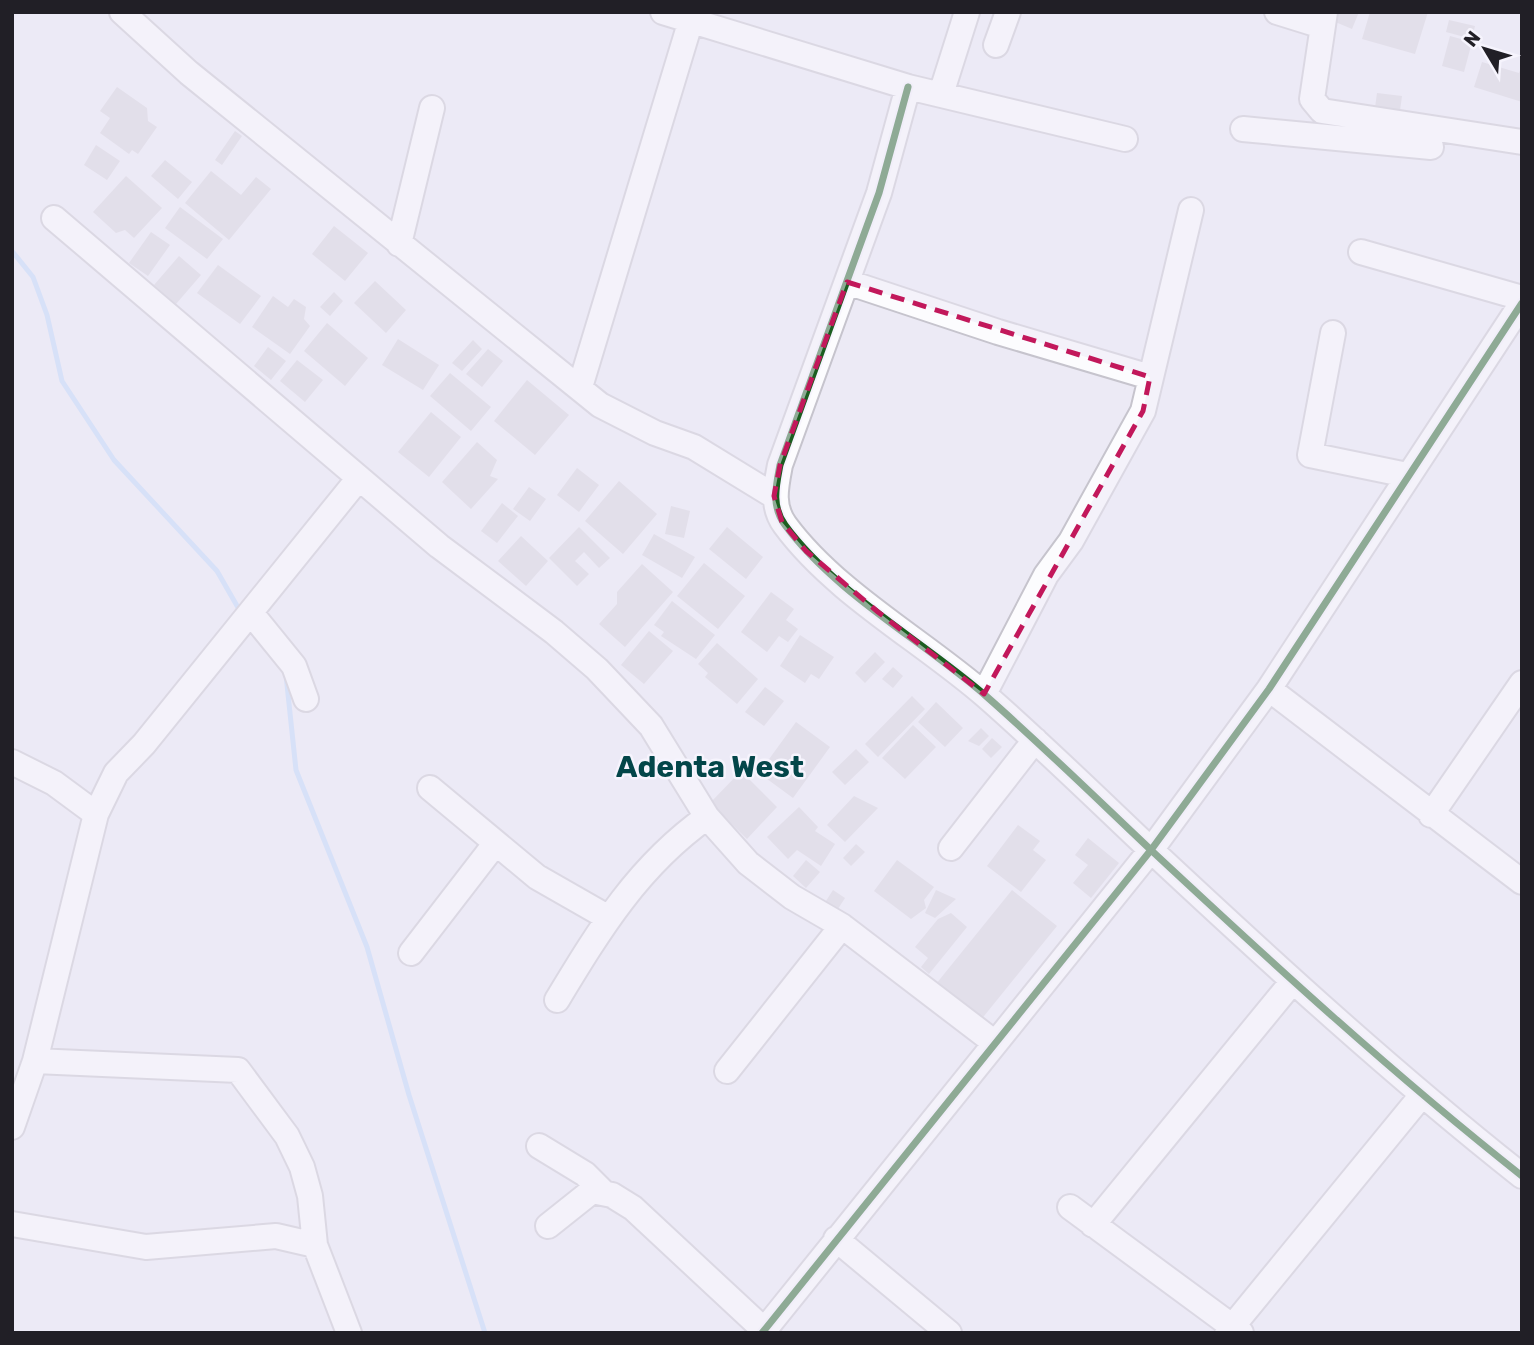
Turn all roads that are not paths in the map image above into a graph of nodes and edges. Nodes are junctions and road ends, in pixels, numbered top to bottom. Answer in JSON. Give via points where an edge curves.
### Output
{"nodes":[{"id":1,"x":122,"y":12,"type":"edge"},
{"id":2,"x":663,"y":12,"type":"edge"},
{"id":3,"x":967,"y":12,"type":"edge"},
{"id":4,"x":1007,"y":12,"type":"edge"},
{"id":5,"x":1278,"y":12,"type":"edge"},
{"id":6,"x":1324,"y":19,"type":"edge"},
{"id":7,"x":691,"y":20,"type":"junction"},
{"id":8,"x":996,"y":45,"type":"dead end"},
{"id":9,"x":908,"y":87,"type":"junction"},
{"id":10,"x":941,"y":94,"type":"junction"},
{"id":11,"x":432,"y":108,"type":"dead end"},
{"id":12,"x":1321,"y":111,"type":"junction"},
{"id":13,"x":1243,"y":129,"type":"dead end"},
{"id":14,"x":1381,"y":131,"type":"junction"},
{"id":15,"x":1316,"y":136,"type":"junction"},
{"id":16,"x":1125,"y":139,"type":"dead end"},
{"id":17,"x":1522,"y":142,"type":"edge"},
{"id":18,"x":1430,"y":147,"type":"dead end"},
{"id":19,"x":1191,"y":210,"type":"dead end"},
{"id":20,"x":54,"y":218,"type":"dead end"},
{"id":21,"x":398,"y":244,"type":"junction"},
{"id":22,"x":1361,"y":252,"type":"dead end"},
{"id":23,"x":847,"y":282,"type":"junction"},
{"id":24,"x":1522,"y":300,"type":"edge"},
{"id":25,"x":1333,"y":333,"type":"dead end"},
{"id":26,"x":1150,"y":377,"type":"junction"},
{"id":27,"x":580,"y":387,"type":"junction"},
{"id":28,"x":1407,"y":475,"type":"junction"},
{"id":29,"x":359,"y":478,"type":"junction"},
{"id":30,"x":774,"y":496,"type":"junction"},
{"id":31,"x":251,"y":613,"type":"junction"},
{"id":32,"x":1522,"y":683,"type":"edge"},
{"id":33,"x":1269,"y":689,"type":"junction"},
{"id":34,"x":984,"y":694,"type":"junction"},
{"id":35,"x":306,"y":699,"type":"dead end"},
{"id":36,"x":1035,"y":740,"type":"junction"},
{"id":37,"x":12,"y":762,"type":"edge"},
{"id":38,"x":430,"y":788,"type":"dead end"},
{"id":39,"x":96,"y":814,"type":"junction"},
{"id":40,"x":1431,"y":815,"type":"junction"},
{"id":41,"x":707,"y":817,"type":"junction"},
{"id":42,"x":495,"y":844,"type":"junction"},
{"id":43,"x":951,"y":848,"type":"dead end"},
{"id":44,"x":1151,"y":850,"type":"junction"},
{"id":45,"x":1522,"y":882,"type":"edge"},
{"id":46,"x":607,"y":916,"type":"junction"},
{"id":47,"x":842,"y":926,"type":"junction"},
{"id":48,"x":411,"y":953,"type":"dead end"},
{"id":49,"x":1293,"y":981,"type":"junction"},
{"id":50,"x":557,"y":1000,"type":"dead end"},
{"id":51,"x":995,"y":1043,"type":"junction"},
{"id":52,"x":35,"y":1061,"type":"junction"},
{"id":53,"x":727,"y":1071,"type":"dead end"},
{"id":54,"x":19,"y":1086,"type":"edge"},
{"id":55,"x":1422,"y":1095,"type":"junction"},
{"id":56,"x":12,"y":1127,"type":"edge"},
{"id":57,"x":539,"y":1146,"type":"dead end"},
{"id":58,"x":1522,"y":1176,"type":"edge"},
{"id":59,"x":602,"y":1191,"type":"junction"},
{"id":60,"x":1070,"y":1207,"type":"dead end"},
{"id":61,"x":12,"y":1224,"type":"edge"},
{"id":62,"x":1093,"y":1225,"type":"junction"},
{"id":63,"x":548,"y":1226,"type":"dead end"},
{"id":64,"x":836,"y":1239,"type":"junction"},
{"id":65,"x":315,"y":1245,"type":"junction"},
{"id":66,"x":763,"y":1331,"type":"edge"},
{"id":67,"x":1233,"y":1331,"type":"edge"},
{"id":68,"x":349,"y":1333,"type":"edge"},
{"id":69,"x":949,"y":1333,"type":"edge"}],
"edges":[{"from":1,"to":21,"type":"street","via":[[189,73]]},
{"from":2,"to":7,"type":"street"},
{"from":3,"to":10,"type":"street"},
{"from":4,"to":8,"type":"street"},
{"from":5,"to":6,"type":"street"},
{"from":6,"to":12,"type":"street","via":[[1312,99]]},
{"from":7,"to":9,"type":"street"},
{"from":7,"to":27,"type":"street"},
{"from":9,"to":10,"type":"street"},
{"from":9,"to":23,"type":"street","via":[[879,193]]},
{"from":10,"to":16,"type":"street"},
{"from":11,"to":21,"type":"street"},
{"from":12,"to":14,"type":"street"},
{"from":12,"to":15,"type":"street"},
{"from":13,"to":15,"type":"street"},
{"from":14,"to":15,"type":"street"},
{"from":14,"to":17,"type":"street"},
{"from":14,"to":18,"type":"street"},
{"from":19,"to":26,"type":"street"},
{"from":20,"to":29,"type":"street"},
{"from":21,"to":27,"type":"street"},
{"from":22,"to":24,"type":"street"},
{"from":23,"to":26,"type":"street"},
{"from":23,"to":30,"type":"street","via":[[780,465]]},
{"from":24,"to":28,"type":"street"},
{"from":25,"to":28,"type":"street","via":[[1310,455]]},
{"from":26,"to":34,"type":"street","via":[[1143,411],[1071,541],[1046,575]]},
{"from":27,"to":30,"type":"street","via":[[600,405],[694,447]]},
{"from":28,"to":33,"type":"street"},
{"from":29,"to":31,"type":"street"},
{"from":29,"to":41,"type":"street","via":[[597,668],[651,726]]},
{"from":30,"to":34,"type":"street","via":[[782,522],[806,551]]},
{"from":31,"to":35,"type":"street","via":[[294,666]]},
{"from":31,"to":39,"type":"street","via":[[117,773]]},
{"from":32,"to":40,"type":"street"},
{"from":33,"to":40,"type":"street"},
{"from":33,"to":44,"type":"street"},
{"from":34,"to":36,"type":"street"},
{"from":36,"to":43,"type":"street"},
{"from":36,"to":44,"type":"street"},
{"from":37,"to":39,"type":"street","via":[[54,783]]},
{"from":38,"to":42,"type":"street"},
{"from":39,"to":52,"type":"street"},
{"from":40,"to":45,"type":"street"},
{"from":41,"to":46,"type":"street","via":[[672,842]]},
{"from":41,"to":47,"type":"street","via":[[748,863],[792,897]]},
{"from":42,"to":46,"type":"street","via":[[537,877]]},
{"from":42,"to":48,"type":"street"},
{"from":44,"to":49,"type":"street"},
{"from":44,"to":51,"type":"street"},
{"from":46,"to":50,"type":"street"},
{"from":47,"to":51,"type":"street"},
{"from":47,"to":53,"type":"street"},
{"from":49,"to":55,"type":"street"},
{"from":49,"to":62,"type":"street"},
{"from":51,"to":64,"type":"street"},
{"from":52,"to":54,"type":"street"},
{"from":52,"to":65,"type":"street","via":[[238,1070],[287,1136],[302,1167]]},
{"from":54,"to":56,"type":"street"},
{"from":55,"to":58,"type":"street"},
{"from":55,"to":67,"type":"street"},
{"from":57,"to":59,"type":"street","via":[[585,1174]]},
{"from":59,"to":63,"type":"street","via":[[592,1191]]},
{"from":59,"to":66,"type":"street","via":[[633,1208]]},
{"from":60,"to":62,"type":"street"},
{"from":61,"to":65,"type":"street","via":[[146,1247],[276,1236]]},
{"from":62,"to":67,"type":"street"},
{"from":64,"to":66,"type":"street"},
{"from":64,"to":69,"type":"street"},
{"from":65,"to":68,"type":"street"}]}
